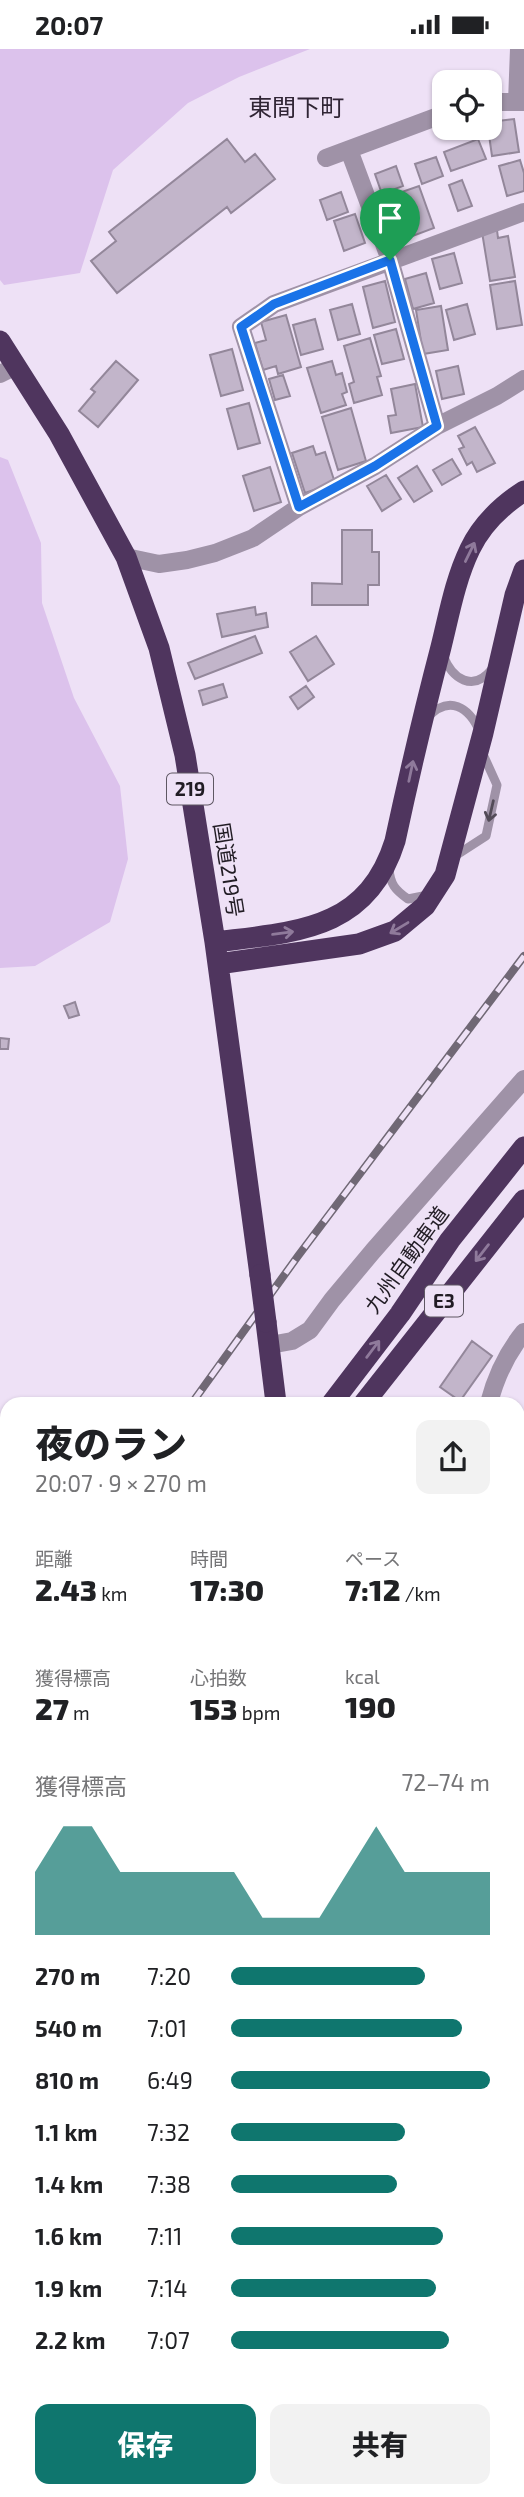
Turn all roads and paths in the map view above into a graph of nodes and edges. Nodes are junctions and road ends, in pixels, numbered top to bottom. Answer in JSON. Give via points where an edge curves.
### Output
{"nodes":[{"id":1,"x":519,"y":49,"type":"edge"},
{"id":2,"x":502,"y":102,"type":"edge"},
{"id":3,"x":521,"y":102,"type":"edge"},
{"id":4,"x":432,"y":119,"type":"edge"},
{"id":5,"x":349,"y":150,"type":"junction"},
{"id":6,"x":326,"y":158,"type":"dead end"},
{"id":7,"x":524,"y":212,"type":"edge"},
{"id":8,"x":390,"y":260,"type":"junction"},
{"id":9,"x":0,"y":341,"type":"edge"},
{"id":10,"x":8,"y":370,"type":"edge"},
{"id":11,"x":524,"y":379,"type":"edge"},
{"id":12,"x":437,"y":426,"type":"junction"},
{"id":13,"x":524,"y":491,"type":"edge"},
{"id":14,"x":299,"y":507,"type":"junction"},
{"id":15,"x":126,"y":557,"type":"junction"},
{"id":16,"x":524,"y":570,"type":"edge"},
{"id":17,"x":441,"y":647,"type":"junction"},
{"id":18,"x":499,"y":659,"type":"junction"},
{"id":19,"x":421,"y":724,"type":"junction"},
{"id":20,"x":481,"y":742,"type":"junction"},
{"id":21,"x":449,"y":860,"type":"junction"},
{"id":22,"x":389,"y":862,"type":"junction"},
{"id":23,"x":436,"y":891,"type":"junction"},
{"id":24,"x":215,"y":942,"type":"junction"},
{"id":25,"x":218,"y":964,"type":"junction"},
{"id":26,"x":524,"y":1079,"type":"edge"},
{"id":27,"x":524,"y":1129,"type":"edge"},
{"id":28,"x":524,"y":1147,"type":"edge"},
{"id":29,"x":524,"y":1200,"type":"edge"},
{"id":30,"x":450,"y":1240,"type":"junction"},
{"id":31,"x":524,"y":1332,"type":"edge"},
{"id":32,"x":270,"y":1345,"type":"junction"},
{"id":33,"x":275,"y":1397,"type":"edge"},
{"id":34,"x":337,"y":1397,"type":"edge"},
{"id":35,"x":369,"y":1397,"type":"edge"},
{"id":36,"x":491,"y":1397,"type":"edge"}],
"edges":[{"from":1,"to":3,"type":"street"},
{"from":2,"to":3,"type":"street"},
{"from":4,"to":5,"type":"street"},
{"from":5,"to":6,"type":"street"},
{"from":5,"to":8,"type":"street"},
{"from":7,"to":8,"type":"street"},
{"from":8,"to":12,"type":"street"},
{"from":8,"to":14,"type":"street","via":[[274,304],[241,327]]},
{"from":9,"to":10,"type":"highway","name":"国道219号","number":"219"},
{"from":10,"to":15,"type":"highway","name":"国道219号","number":"219","via":[[59,434]]},
{"from":11,"to":12,"type":"street"},
{"from":12,"to":14,"type":"street"},
{"from":17,"to":13,"type":"highway","one_way":true,"via":[[470,549],[487,522]]},
{"from":14,"to":15,"type":"street","via":[[253,538],[215,553],[159,564]]},
{"from":15,"to":24,"type":"highway","name":"国道219号","number":"219","via":[[159,648],[185,755]]},
{"from":16,"to":18,"type":"highway"},
{"from":17,"to":18,"type":"lane","via":[[459,679],[486,676]]},
{"from":17,"to":19,"type":"highway"},
{"from":18,"to":20,"type":"highway"},
{"from":19,"to":20,"type":"lane","via":[[442,708],[464,708],[472,715]]},
{"from":22,"to":19,"type":"highway","one_way":true},
{"from":20,"to":21,"type":"highway"},
{"from":20,"to":21,"type":"lane","one_way":true,"via":[[497,785],[485,836]]},
{"from":21,"to":23,"type":"highway"},
{"from":22,"to":23,"type":"lane","via":[[390,881],[408,899]]},
{"from":24,"to":22,"type":"highway","one_way":true,"via":[[290,933],[331,921],[365,896]]},
{"from":23,"to":25,"type":"highway","one_way":true,"via":[[410,921],[378,938]]},
{"from":24,"to":25,"type":"highway","name":"国道219号","number":"219"},
{"from":25,"to":32,"type":"highway","name":"国道219号","number":"219","bridge":true},
{"from":26,"to":32,"type":"street","via":[[310,1330],[292,1341]]},
{"from":27,"to":30,"type":"highway"},
{"from":28,"to":30,"type":"highway","name":"九州自動車道","number":"E3"},
{"from":29,"to":35,"type":"highway","number":"E3","one_way":true},
{"from":34,"to":30,"type":"highway","name":"九州自動車道","number":"E3","one_way":true},
{"from":31,"to":36,"type":"street","via":[[507,1353]]},
{"from":32,"to":33,"type":"highway","name":"国道219号","number":"219"}]}
